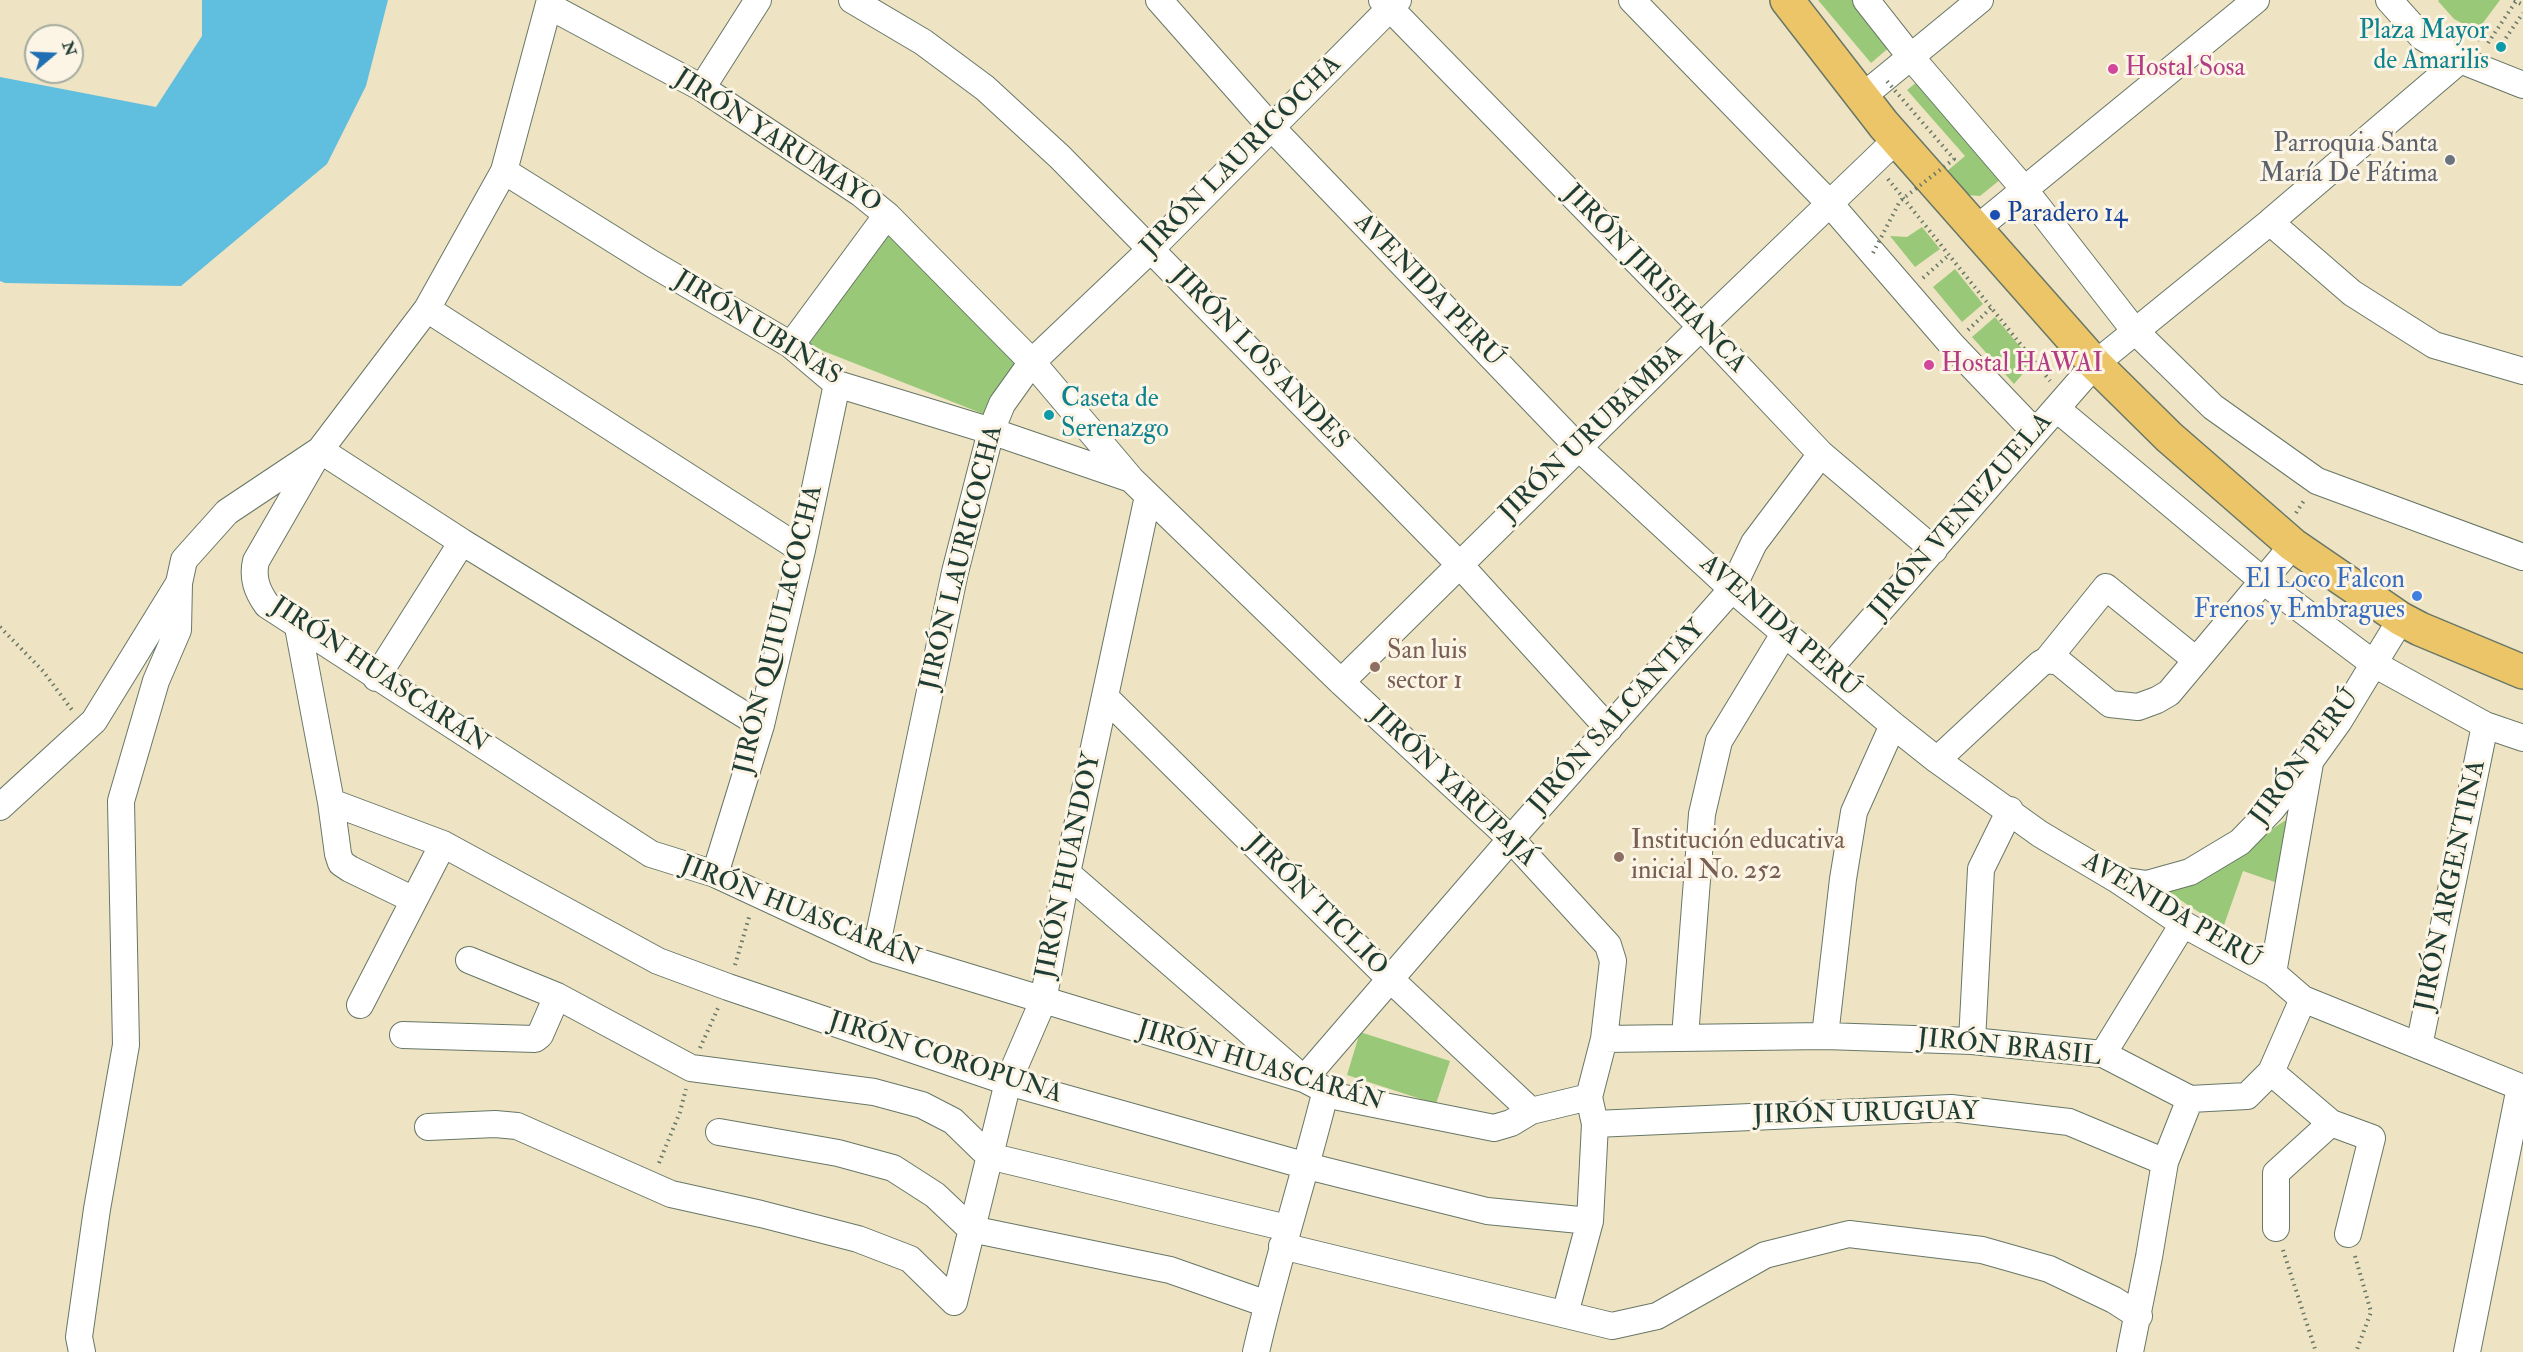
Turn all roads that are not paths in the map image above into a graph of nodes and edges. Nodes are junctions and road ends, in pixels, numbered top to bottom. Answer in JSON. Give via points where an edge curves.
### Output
{"nodes":[{"id":1,"x":758,"y":0,"type":"edge"},
{"id":2,"x":852,"y":0,"type":"edge"},
{"id":3,"x":1159,"y":0,"type":"edge"},
{"id":4,"x":1632,"y":0,"type":"edge"},
{"id":5,"x":1787,"y":0,"type":"edge"},
{"id":6,"x":1866,"y":0,"type":"edge"},
{"id":7,"x":1980,"y":0,"type":"edge"},
{"id":8,"x":2256,"y":0,"type":"edge"},
{"id":9,"x":2389,"y":0,"type":"edge"},
{"id":10,"x":549,"y":3,"type":"edge"},
{"id":11,"x":1390,"y":3,"type":"edge"},
{"id":12,"x":1910,"y":56,"type":"junction"},
{"id":13,"x":2460,"y":60,"type":"junction"},
{"id":14,"x":2523,"y":85,"type":"edge"},
{"id":15,"x":702,"y":88,"type":"junction"},
{"id":16,"x":1874,"y":88,"type":"junction"},
{"id":17,"x":1272,"y":128,"type":"junction"},
{"id":18,"x":1898,"y":140,"type":"junction"},
{"id":19,"x":504,"y":171,"type":"junction"},
{"id":20,"x":2024,"y":189,"type":"junction"},
{"id":21,"x":1831,"y":206,"type":"junction"},
{"id":22,"x":887,"y":215,"type":"junction"},
{"id":23,"x":2270,"y":222,"type":"junction"},
{"id":24,"x":1975,"y":230,"type":"junction"},
{"id":25,"x":1151,"y":249,"type":"junction"},
{"id":26,"x":427,"y":309,"type":"junction"},
{"id":27,"x":1701,"y":327,"type":"junction"},
{"id":28,"x":2134,"y":330,"type":"junction"},
{"id":29,"x":791,"y":345,"type":"junction"},
{"id":30,"x":1032,"y":362,"type":"junction"},
{"id":31,"x":2095,"y":364,"type":"junction"},
{"id":32,"x":2523,"y":371,"type":"edge"},
{"id":33,"x":837,"y":384,"type":"junction"},
{"id":34,"x":2061,"y":404,"type":"junction"},
{"id":35,"x":991,"y":431,"type":"junction"},
{"id":36,"x":2035,"y":432,"type":"junction"},
{"id":37,"x":1579,"y":448,"type":"junction"},
{"id":38,"x":320,"y":450,"type":"junction"},
{"id":39,"x":1821,"y":454,"type":"junction"},
{"id":40,"x":1140,"y":488,"type":"junction"},
{"id":41,"x":2287,"y":540,"type":"junction"},
{"id":42,"x":462,"y":542,"type":"junction"},
{"id":43,"x":802,"y":550,"type":"junction"},
{"id":44,"x":1934,"y":550,"type":"junction"},
{"id":45,"x":2523,"y":557,"type":"edge"},
{"id":46,"x":1458,"y":564,"type":"junction"},
{"id":47,"x":2262,"y":580,"type":"junction"},
{"id":48,"x":178,"y":583,"type":"junction"},
{"id":49,"x":1732,"y":589,"type":"junction"},
{"id":50,"x":2401,"y":619,"type":"junction"},
{"id":51,"x":298,"y":627,"type":"junction"},
{"id":52,"x":1784,"y":634,"type":"junction"},
{"id":53,"x":2047,"y":660,"type":"junction"},
{"id":54,"x":2196,"y":660,"type":"junction"},
{"id":55,"x":2374,"y":664,"type":"junction"},
{"id":56,"x":1828,"y":670,"type":"junction"},
{"id":57,"x":2523,"y":672,"type":"edge"},
{"id":58,"x":376,"y":678,"type":"junction"},
{"id":59,"x":1341,"y":682,"type":"junction"},
{"id":60,"x":1105,"y":697,"type":"junction"},
{"id":61,"x":761,"y":725,"type":"junction"},
{"id":62,"x":2485,"y":725,"type":"junction"},
{"id":63,"x":1893,"y":726,"type":"junction"},
{"id":64,"x":1609,"y":729,"type":"junction"},
{"id":65,"x":2523,"y":738,"type":"edge"},
{"id":66,"x":1937,"y":760,"type":"junction"},
{"id":67,"x":2311,"y":760,"type":"junction"},
{"id":68,"x":332,"y":802,"type":"junction"},
{"id":69,"x":0,"y":807,"type":"edge"},
{"id":70,"x":2010,"y":810,"type":"junction"},
{"id":71,"x":1511,"y":839,"type":"junction"},
{"id":72,"x":443,"y":844,"type":"junction"},
{"id":73,"x":1067,"y":873,"type":"junction"},
{"id":74,"x":715,"y":874,"type":"junction"},
{"id":75,"x":2116,"y":879,"type":"junction"},
{"id":76,"x":414,"y":900,"type":"junction"},
{"id":77,"x":2183,"y":924,"type":"junction"},
{"id":78,"x":876,"y":949,"type":"junction"},
{"id":79,"x":469,"y":960,"type":"dead end"},
{"id":80,"x":2273,"y":973,"type":"junction"},
{"id":81,"x":1389,"y":978,"type":"junction"},
{"id":82,"x":557,"y":996,"type":"junction"},
{"id":83,"x":2303,"y":999,"type":"junction"},
{"id":84,"x":1043,"y":1001,"type":"junction"},
{"id":85,"x":360,"y":1005,"type":"dead end"},
{"id":86,"x":402,"y":1035,"type":"dead end"},
{"id":87,"x":1825,"y":1036,"type":"junction"},
{"id":88,"x":1685,"y":1037,"type":"junction"},
{"id":89,"x":1604,"y":1039,"type":"junction"},
{"id":90,"x":1972,"y":1041,"type":"junction"},
{"id":91,"x":2419,"y":1046,"type":"junction"},
{"id":92,"x":2103,"y":1054,"type":"junction"},
{"id":93,"x":2271,"y":1072,"type":"junction"},
{"id":94,"x":1008,"y":1082,"type":"junction"},
{"id":95,"x":1315,"y":1084,"type":"junction"},
{"id":96,"x":2522,"y":1087,"type":"edge"},
{"id":97,"x":1589,"y":1097,"type":"junction"},
{"id":98,"x":2190,"y":1099,"type":"junction"},
{"id":99,"x":1531,"y":1111,"type":"junction"},
{"id":100,"x":2331,"y":1123,"type":"junction"},
{"id":101,"x":1595,"y":1124,"type":"junction"},
{"id":102,"x":428,"y":1127,"type":"dead end"},
{"id":103,"x":718,"y":1132,"type":"dead end"},
{"id":104,"x":989,"y":1156,"type":"junction"},
{"id":105,"x":2164,"y":1162,"type":"junction"},
{"id":106,"x":1307,"y":1166,"type":"junction"},
{"id":107,"x":1590,"y":1221,"type":"junction"},
{"id":108,"x":2276,"y":1228,"type":"road end"},
{"id":109,"x":971,"y":1229,"type":"junction"},
{"id":110,"x":2348,"y":1234,"type":"road end"},
{"id":111,"x":1284,"y":1237,"type":"junction"},
{"id":112,"x":1267,"y":1304,"type":"junction"},
{"id":113,"x":1565,"y":1314,"type":"junction"},
{"id":114,"x":2139,"y":1316,"type":"junction"},
{"id":115,"x":82,"y":1352,"type":"edge"},
{"id":116,"x":1256,"y":1352,"type":"edge"},
{"id":117,"x":2130,"y":1352,"type":"edge"},
{"id":118,"x":2467,"y":1352,"type":"edge"}],
"edges":[{"from":1,"to":15,"type":"street"},
{"from":2,"to":25,"type":"street","name":"JIRÓN LOS ANDES","via":[[923,42],[985,88]]},
{"from":3,"to":17,"type":"street","name":"AVENIDA PERÚ"},
{"from":4,"to":21,"type":"street"},
{"from":5,"to":16,"type":"highway"},
{"from":6,"to":12,"type":"street"},
{"from":7,"to":12,"type":"street"},
{"from":8,"to":20,"type":"street"},
{"from":9,"to":13,"type":"street","via":[[2422,38]]},
{"from":10,"to":15,"type":"street","name":"JIRÓN YARUMAYO"},
{"from":10,"to":19,"type":"street"},
{"from":11,"to":17,"type":"street","name":"JIRÓN LAURICOCHA"},
{"from":11,"to":27,"type":"street","name":"JIRÓN JIRISHANCA"},
{"from":12,"to":16,"type":"street"},
{"from":12,"to":20,"type":"street"},
{"from":13,"to":14,"type":"street"},
{"from":13,"to":23,"type":"street","name":"JIRÓN VENEZUELA"},
{"from":15,"to":22,"type":"street","name":"JIRÓN YARUMAYO"},
{"from":16,"to":18,"type":"highway"},
{"from":17,"to":25,"type":"street","name":"JIRÓN LAURICOCHA"},
{"from":17,"to":37,"type":"street","name":"AVENIDA PERÚ"},
{"from":18,"to":21,"type":"street","name":"JIRÓN URUBAMBA"},
{"from":18,"to":24,"type":"highway"},
{"from":19,"to":26,"type":"street"},
{"from":19,"to":29,"type":"street","name":"JIRÓN UBINAS"},
{"from":20,"to":24,"type":"street"},
{"from":20,"to":28,"type":"street"},
{"from":21,"to":27,"type":"street","name":"JIRÓN URUBAMBA"},
{"from":21,"to":36,"type":"street","via":[[1952,345]]},
{"from":22,"to":29,"type":"street"},
{"from":22,"to":30,"type":"street","name":"JIRÓN YARUMAYO"},
{"from":23,"to":28,"type":"street","name":"JIRÓN VENEZUELA"},
{"from":23,"to":32,"type":"street","via":[[2352,293],[2434,345]]},
{"from":24,"to":31,"type":"highway"},
{"from":25,"to":30,"type":"street","name":"JIRÓN LAURICOCHA"},
{"from":25,"to":46,"type":"street","name":"JIRÓN LOS ANDES"},
{"from":26,"to":38,"type":"street"},
{"from":26,"to":43,"type":"street"},
{"from":27,"to":37,"type":"street","name":"JIRÓN URUBAMBA"},
{"from":27,"to":39,"type":"street","name":"JIRÓN JIRISHANCA"},
{"from":28,"to":31,"type":"street","name":"JIRÓN VENEZUELA"},
{"from":28,"to":45,"type":"street","via":[[2213,407],[2317,481]]},
{"from":29,"to":33,"type":"street","name":"JIRÓN UBINAS"},
{"from":30,"to":35,"type":"street","name":"JIRÓN LAURICOCHA","via":[[1002,404]]},
{"from":30,"to":40,"type":"street","name":"JIRÓN YARUPAJÁ"},
{"from":31,"to":34,"type":"street","name":"JIRÓN VENEZUELA"},
{"from":31,"to":41,"type":"highway","via":[[2169,437]]},
{"from":33,"to":35,"type":"street","name":"JIRÓN UBINAS"},
{"from":33,"to":43,"type":"street","name":"JIRÓN QUIULACOCHA"},
{"from":34,"to":36,"type":"street","name":"JIRÓN VENEZUELA"},
{"from":34,"to":47,"type":"street"},
{"from":35,"to":40,"type":"street","name":"JIRÓN UBINAS"},
{"from":35,"to":78,"type":"street","name":"JIRÓN LAURICOCHA","via":[[955,572]]},
{"from":36,"to":44,"type":"street","name":"JIRÓN VENEZUELA"},
{"from":37,"to":46,"type":"street","name":"JIRÓN URUBAMBA"},
{"from":37,"to":49,"type":"street","name":"AVENIDA PERÚ"},
{"from":38,"to":42,"type":"street"},
{"from":38,"to":48,"type":"street","via":[[227,512],[184,560]]},
{"from":38,"to":51,"type":"street","name":"JIRÓN HUASCARÁN","via":[[253,572],[267,605]]},
{"from":39,"to":44,"type":"street","name":"JIRÓN JIRISHANCA"},
{"from":39,"to":49,"type":"street","name":"JIRÓN SALCANTAY","via":[[1754,543]]},
{"from":40,"to":59,"type":"street","name":"JIRÓN YARUPAJÁ"},
{"from":40,"to":60,"type":"street","name":"JIRÓN HUANDOY"},
{"from":41,"to":47,"type":"street"},
{"from":41,"to":50,"type":"highway"},
{"from":42,"to":58,"type":"street"},
{"from":42,"to":61,"type":"street"},
{"from":43,"to":61,"type":"street","name":"JIRÓN QUIULACOCHA"},
{"from":44,"to":56,"type":"street","name":"JIRÓN VENEZUELA"},
{"from":46,"to":59,"type":"street","name":"JIRÓN URUBAMBA"},
{"from":46,"to":64,"type":"street","name":"JIRÓN LOS ANDES"},
{"from":47,"to":54,"type":"street"},
{"from":47,"to":55,"type":"street"},
{"from":48,"to":69,"type":"street","via":[[94,721]]},
{"from":48,"to":115,"type":"street","via":[[178,630],[156,681],[121,801],[126,1045],[97,1209],[79,1337]]},
{"from":49,"to":52,"type":"street","name":"AVENIDA PERÚ"},
{"from":49,"to":64,"type":"street","name":"JIRÓN SALCANTAY"},
{"from":50,"to":55,"type":"street","name":"JIRÓN PERÚ"},
{"from":50,"to":57,"type":"highway"},
{"from":51,"to":58,"type":"street","name":"JIRÓN HUASCARÁN"},
{"from":51,"to":68,"type":"street"},
{"from":52,"to":56,"type":"street","name":"AVENIDA PERÚ"},
{"from":52,"to":88,"type":"street","via":[[1719,741],[1702,814]]},
{"from":53,"to":54,"type":"street","via":[[2059,662],[2110,704],[2138,707],[2169,693]]},
{"from":53,"to":54,"type":"street","via":[[2106,587]]},
{"from":53,"to":66,"type":"street"},
{"from":55,"to":62,"type":"street"},
{"from":55,"to":67,"type":"street","name":"JIRÓN PERÚ"},
{"from":56,"to":63,"type":"street","name":"AVENIDA PERÚ"},
{"from":58,"to":74,"type":"street","name":"JIRÓN HUASCARÁN","via":[[651,854]]},
{"from":59,"to":71,"type":"street","name":"JIRÓN YARUPAJÁ"},
{"from":60,"to":73,"type":"street","name":"JIRÓN HUANDOY"},
{"from":60,"to":81,"type":"street","name":"JIRÓN TICLIO"},
{"from":61,"to":74,"type":"street","name":"JIRÓN QUIULACOCHA"},
{"from":62,"to":65,"type":"street"},
{"from":62,"to":91,"type":"street","name":"JIRÓN ARGENTINA"},
{"from":63,"to":66,"type":"street","name":"AVENIDA PERÚ"},
{"from":63,"to":87,"type":"street","via":[[1854,812]]},
{"from":64,"to":71,"type":"street","name":"JIRÓN SALCANTAY"},
{"from":66,"to":70,"type":"street","name":"AVENIDA PERÚ"},
{"from":67,"to":75,"type":"street","name":"JIRÓN PERÚ","via":[[2248,834],[2210,861],[2190,872],[2147,884]]},
{"from":67,"to":80,"type":"street"},
{"from":68,"to":72,"type":"street","name":"JIRÓN COROPUNA"},
{"from":68,"to":76,"type":"street","via":[[341,862]]},
{"from":70,"to":75,"type":"street","name":"AVENIDA PERÚ","via":[[2040,834]]},
{"from":70,"to":90,"type":"street","via":[[1982,869]]},
{"from":71,"to":81,"type":"street","name":"JIRÓN SALCANTAY"},
{"from":71,"to":89,"type":"street","name":"JIRÓN YARUPAJÁ","via":[[1608,945],[1613,961]]},
{"from":72,"to":76,"type":"street"},
{"from":72,"to":94,"type":"street","name":"JIRÓN COROPUNA","via":[[658,961]]},
{"from":73,"to":84,"type":"street","name":"JIRÓN HUANDOY"},
{"from":73,"to":95,"type":"street"},
{"from":74,"to":78,"type":"street","name":"JIRÓN HUASCARÁN"},
{"from":75,"to":77,"type":"street","name":"AVENIDA PERÚ"},
{"from":76,"to":85,"type":"street"},
{"from":77,"to":80,"type":"street","name":"AVENIDA PERÚ"},
{"from":77,"to":92,"type":"street"},
{"from":78,"to":84,"type":"street","name":"JIRÓN HUASCARÁN"},
{"from":79,"to":82,"type":"street"},
{"from":80,"to":83,"type":"street","name":"AVENIDA PERÚ"},
{"from":81,"to":95,"type":"street","name":"JIRÓN SALCANTAY"},
{"from":81,"to":99,"type":"street","name":"JIRÓN TICLIO"},
{"from":82,"to":86,"type":"street","via":[[536,1039]]},
{"from":82,"to":104,"type":"street","via":[[691,1068],[874,1092],[922,1106],[953,1121]]},
{"from":83,"to":91,"type":"street","name":"AVENIDA PERÚ"},
{"from":83,"to":93,"type":"street"},
{"from":84,"to":94,"type":"street","name":"JIRÓN HUANDOY"},
{"from":84,"to":95,"type":"street","name":"JIRÓN HUASCARÁN"},
{"from":87,"to":88,"type":"street","name":"JIRÓN BRASIL"},
{"from":87,"to":90,"type":"street","name":"JIRÓN BRASIL"},
{"from":88,"to":89,"type":"street","name":"JIRÓN BRASIL"},
{"from":89,"to":97,"type":"street","name":"JIRÓN YARUPAJÁ"},
{"from":90,"to":92,"type":"street","name":"JIRÓN BRASIL"},
{"from":91,"to":96,"type":"street","name":"AVENIDA PERÚ"},
{"from":92,"to":98,"type":"street","name":"JIRÓN BRASIL"},
{"from":93,"to":98,"type":"street","via":[[2247,1096]]},
{"from":93,"to":100,"type":"street"},
{"from":94,"to":104,"type":"street","name":"JIRÓN HUANDOY"},
{"from":94,"to":106,"type":"street","name":"JIRÓN COROPUNA"},
{"from":95,"to":99,"type":"street","name":"JIRÓN HUASCARÁN","via":[[1339,1097],[1494,1128]]},
{"from":95,"to":106,"type":"street","name":"JIRÓN SALCANTAY"},
{"from":96,"to":118,"type":"street"},
{"from":97,"to":99,"type":"street","name":"JIRÓN HUASCARÁN"},
{"from":97,"to":101,"type":"street","name":"JIRÓN YARUPAJÁ"},
{"from":98,"to":105,"type":"street"},
{"from":100,"to":108,"type":"street","via":[[2276,1173]]},
{"from":100,"to":110,"type":"street","via":[[2373,1138]]},
{"from":101,"to":105,"type":"street","name":"JIRÓN URUGUAY","via":[[1951,1108],[2068,1122]]},
{"from":101,"to":107,"type":"street","name":"JIRÓN YARUPAJÁ"},
{"from":102,"to":109,"type":"street","name":"JIRÓN HUANDOY","via":[[517,1126],[671,1194],[858,1239],[910,1259],[954,1302]]},
{"from":103,"to":109,"type":"street","via":[[838,1153],[893,1168],[935,1195]]},
{"from":104,"to":109,"type":"street","name":"JIRÓN HUANDOY"},
{"from":104,"to":111,"type":"street"},
{"from":105,"to":114,"type":"street"},
{"from":106,"to":107,"type":"street","name":"JIRÓN COROPUNA","via":[[1487,1211]]},
{"from":106,"to":111,"type":"street","name":"JIRÓN SALCANTAY"},
{"from":107,"to":113,"type":"street","name":"JIRÓN YARUPAJÁ"},
{"from":109,"to":112,"type":"street","via":[[1170,1270]]},
{"from":111,"to":112,"type":"street","name":"JIRÓN SALCANTAY"},
{"from":111,"to":113,"type":"street"},
{"from":112,"to":116,"type":"street","name":"JIRÓN SALCANTAY"},
{"from":113,"to":114,"type":"street","via":[[1612,1326],[1657,1316],[1764,1255],[1850,1234],[1982,1250],[2049,1269]]},
{"from":114,"to":117,"type":"street"}]}
